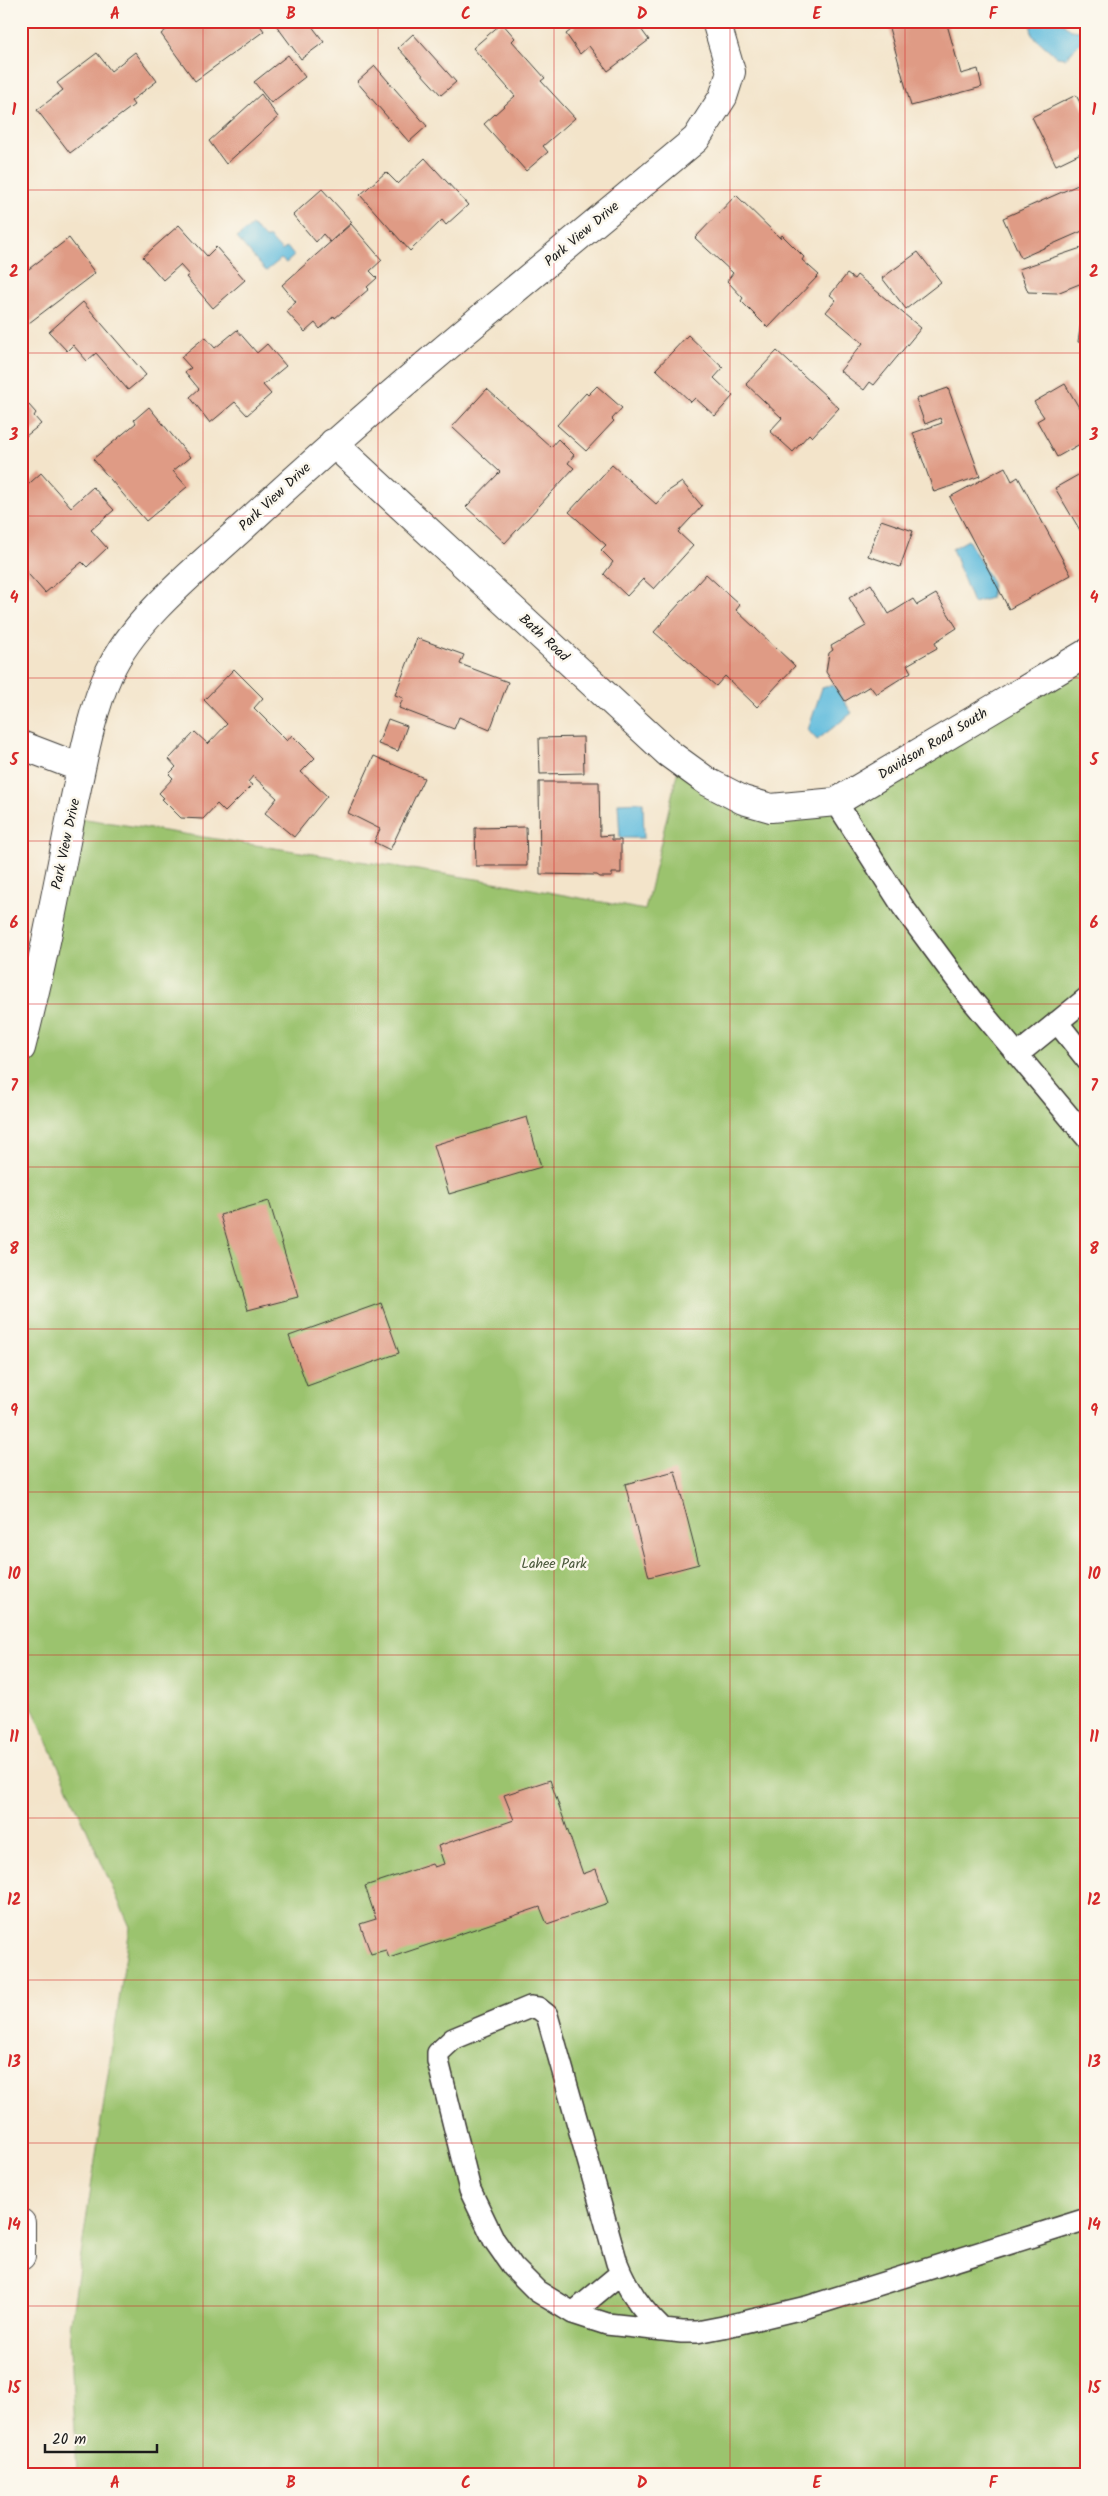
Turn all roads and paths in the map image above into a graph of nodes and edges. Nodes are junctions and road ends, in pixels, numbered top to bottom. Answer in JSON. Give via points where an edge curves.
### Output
{"nodes":[{"id":1,"x":716,"y":21,"type":"edge"},
{"id":2,"x":333,"y":443,"type":"junction"},
{"id":3,"x":1087,"y":653,"type":"edge"},
{"id":4,"x":21,"y":745,"type":"edge"},
{"id":5,"x":81,"y":768,"type":"junction"},
{"id":6,"x":836,"y":802,"type":"junction"},
{"id":7,"x":771,"y":808,"type":"joint"},
{"id":8,"x":1087,"y":998,"type":"edge"},
{"id":9,"x":1058,"y":1022,"type":"junction"},
{"id":10,"x":21,"y":1048,"type":"edge"},
{"id":11,"x":1017,"y":1055,"type":"junction"},
{"id":12,"x":1087,"y":1060,"type":"edge"},
{"id":13,"x":1087,"y":1138,"type":"edge"},
{"id":14,"x":1087,"y":2219,"type":"edge"},
{"id":15,"x":21,"y":2223,"type":"edge"},
{"id":16,"x":21,"y":2256,"type":"edge"},
{"id":17,"x":621,"y":2273,"type":"junction"},
{"id":18,"x":573,"y":2313,"type":"junction"},
{"id":19,"x":661,"y":2328,"type":"junction"}],
"edges":[{"from":1,"to":2,"type":"street","name":"Park View Drive","via":[[731,72],[723,97],[696,138]]},
{"from":2,"to":5,"type":"street","name":"Park View Drive","via":[[178,588],[120,652],[100,696]]},
{"from":2,"to":7,"type":"street","name":"Bath Road","via":[[668,753],[708,782],[743,800]]},
{"from":3,"to":6,"type":"street","name":"Davidson Road South"},
{"from":4,"to":5,"type":"street"},
{"from":5,"to":10,"type":"street","name":"Park View Drive"},
{"from":6,"to":7,"type":"street","name":"Davidson Road South"},
{"from":6,"to":11,"type":"lane","via":[[903,907],[971,1000]]},
{"from":8,"to":9,"type":"lane"},
{"from":9,"to":11,"type":"lane"},
{"from":9,"to":12,"type":"lane"},
{"from":11,"to":13,"type":"lane"},
{"from":14,"to":19,"type":"lane","via":[[807,2307],[697,2332]]},
{"from":15,"to":16,"type":"street"},
{"from":17,"to":18,"type":"lane"},
{"from":17,"to":18,"type":"lane","via":[[547,2016],[538,2008],[530,2008],[453,2039],[438,2053],[438,2061],[470,2190],[494,2240],[513,2267],[537,2291]]},
{"from":17,"to":19,"type":"lane","via":[[636,2301]]},
{"from":18,"to":19,"type":"lane","via":[[607,2324]]}]}
